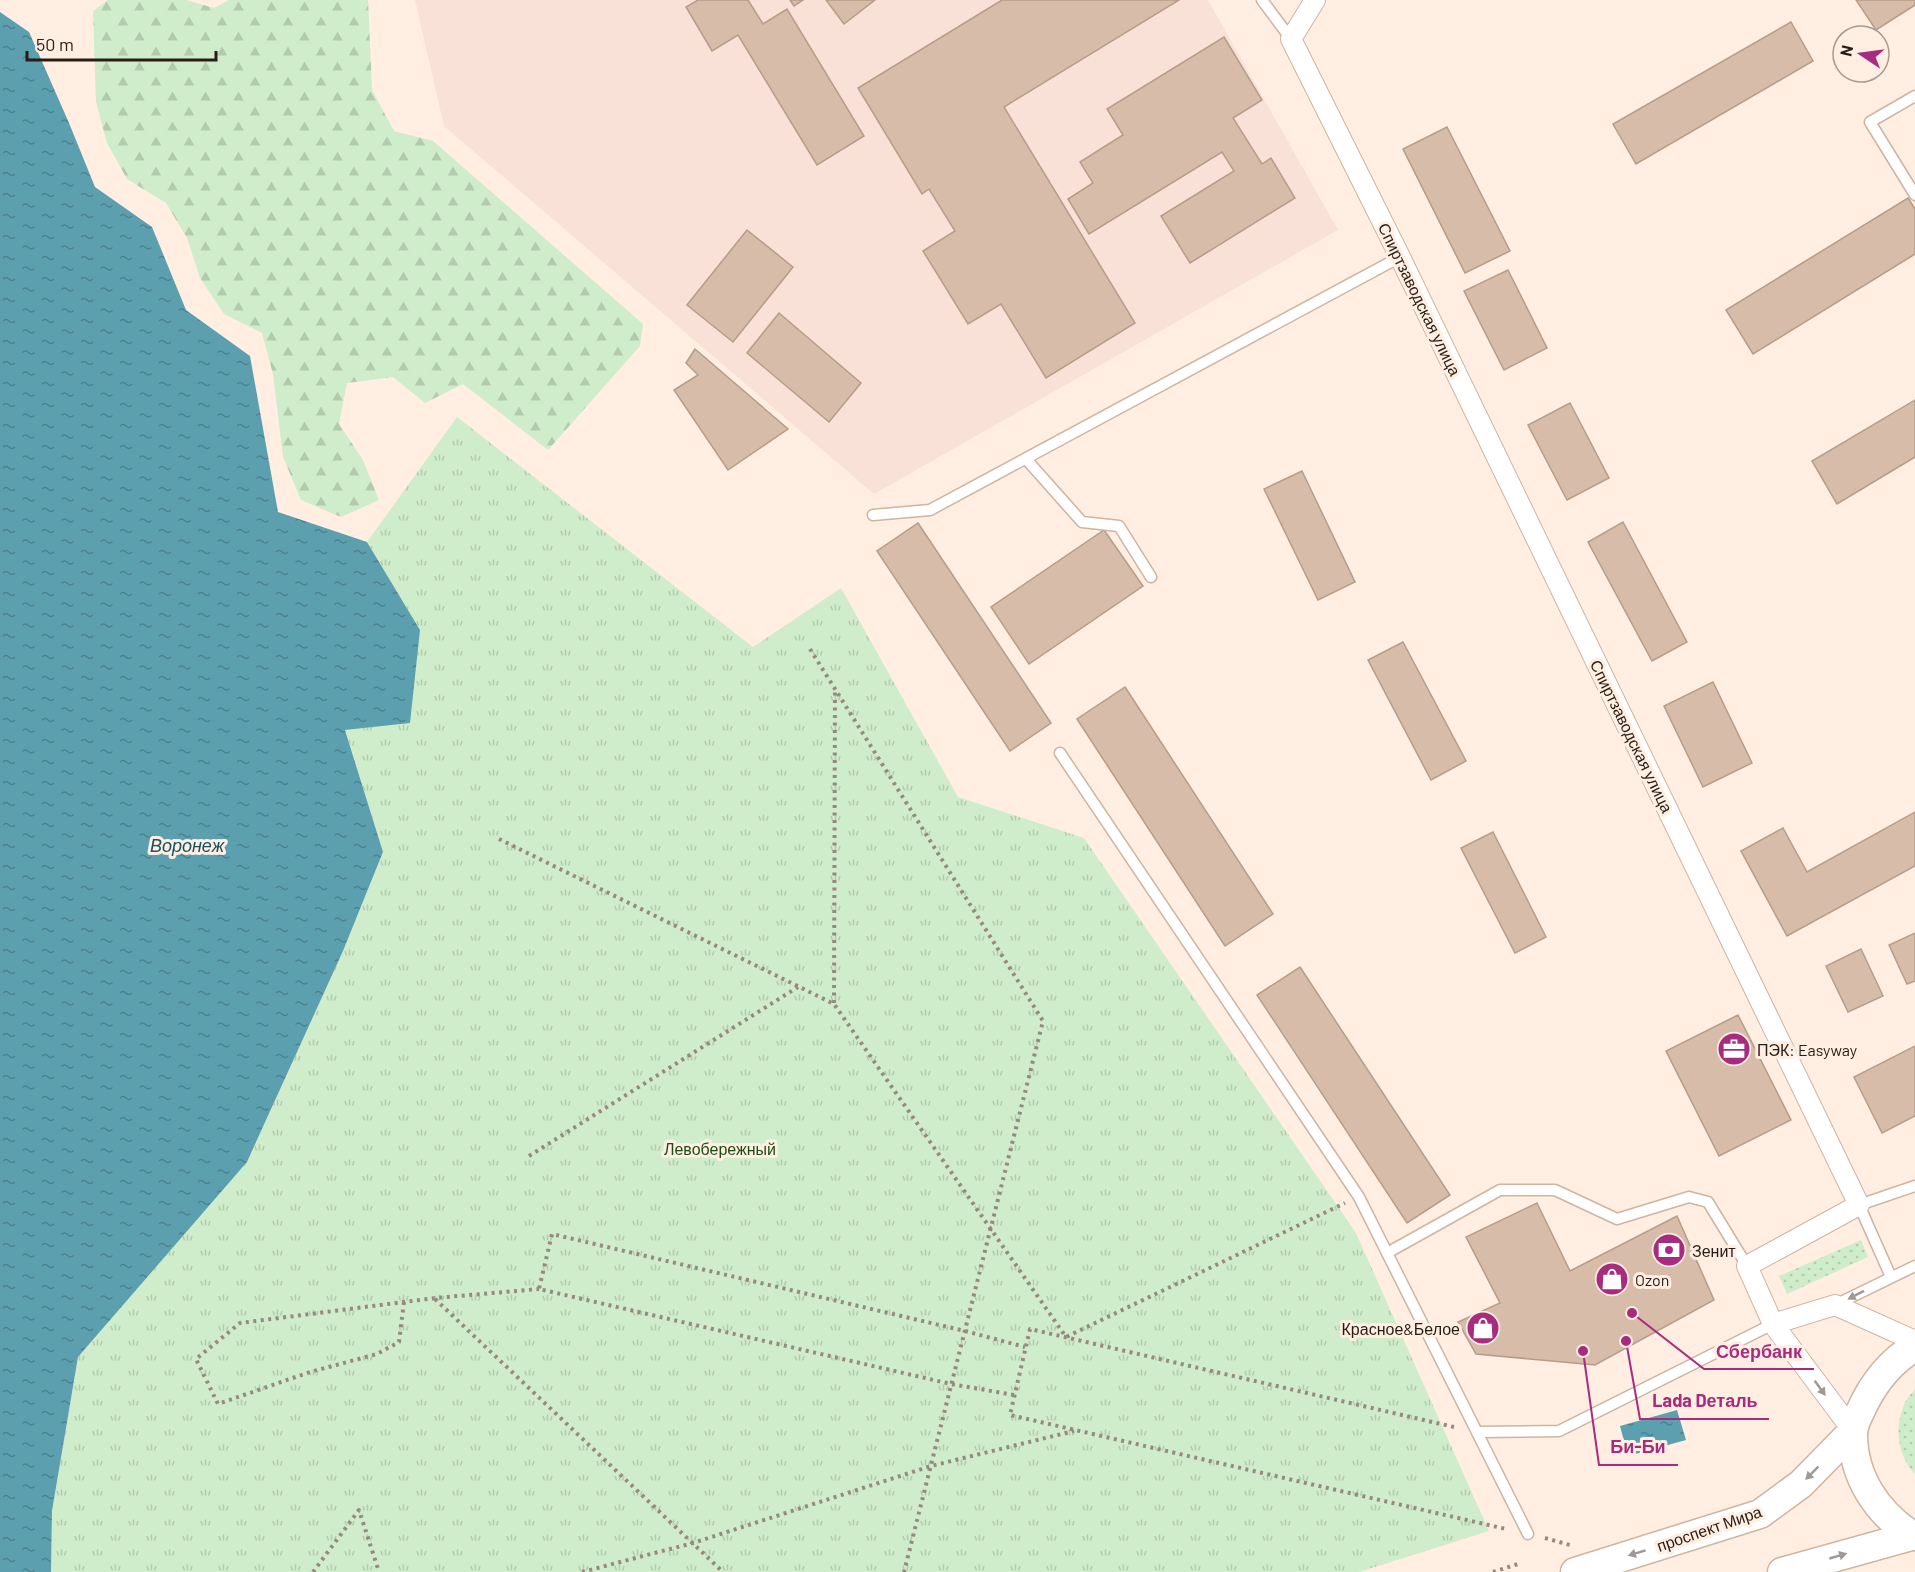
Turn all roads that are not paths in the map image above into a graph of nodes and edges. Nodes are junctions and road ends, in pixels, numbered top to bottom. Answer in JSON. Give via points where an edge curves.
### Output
{"nodes":[{"id":1,"x":1262,"y":0,"type":"edge"},
{"id":2,"x":1315,"y":0,"type":"edge"},
{"id":3,"x":1291,"y":39,"type":"junction"},
{"id":4,"x":1915,"y":97,"type":"edge"},
{"id":5,"x":1915,"y":195,"type":"edge"},
{"id":6,"x":1400,"y":257,"type":"junction"},
{"id":7,"x":1026,"y":459,"type":"junction"},
{"id":8,"x":873,"y":515,"type":"dead end"},
{"id":9,"x":1151,"y":577,"type":"dead end"},
{"id":10,"x":1060,"y":753,"type":"dead end"},
{"id":11,"x":1915,"y":1186,"type":"edge"},
{"id":12,"x":1859,"y":1205,"type":"junction"},
{"id":13,"x":1387,"y":1253,"type":"junction"},
{"id":14,"x":1747,"y":1266,"type":"junction"},
{"id":15,"x":1915,"y":1266,"type":"edge"},
{"id":16,"x":1892,"y":1277,"type":"junction"},
{"id":17,"x":1835,"y":1305,"type":"junction"},
{"id":18,"x":1773,"y":1324,"type":"junction"},
{"id":19,"x":1915,"y":1341,"type":"edge"},
{"id":20,"x":1915,"y":1347,"type":"edge"},
{"id":21,"x":1853,"y":1431,"type":"junction"},
{"id":22,"x":1477,"y":1432,"type":"junction"},
{"id":23,"x":1528,"y":1534,"type":"road end"},
{"id":24,"x":1914,"y":1538,"type":"edge"},
{"id":25,"x":1576,"y":1559,"type":"edge"},
{"id":26,"x":1782,"y":1572,"type":"edge"}],
"edges":[{"from":1,"to":3,"type":"lane"},
{"from":2,"to":3,"type":"street"},
{"from":3,"to":6,"type":"street","name":"Спиртзаводская улица"},
{"from":4,"to":5,"type":"lane","via":[[1870,122]]},
{"from":6,"to":7,"type":"lane"},
{"from":6,"to":12,"type":"street","name":"Спиртзаводская улица"},
{"from":7,"to":8,"type":"lane","via":[[930,510]]},
{"from":7,"to":9,"type":"lane","via":[[1082,522],[1119,526]]},
{"from":10,"to":13,"type":"lane","via":[[1359,1197]]},
{"from":11,"to":12,"type":"lane"},
{"from":12,"to":14,"type":"street"},
{"from":12,"to":16,"type":"lane"},
{"from":13,"to":14,"type":"lane","via":[[1500,1190],[1555,1190],[1617,1219],[1689,1197],[1708,1202]]},
{"from":13,"to":22,"type":"lane"},
{"from":14,"to":18,"type":"street"},
{"from":15,"to":16,"type":"lane"},
{"from":16,"to":17,"type":"lane","one_way":true},
{"from":17,"to":18,"type":"street"},
{"from":17,"to":19,"type":"street"},
{"from":18,"to":21,"type":"street","one_way":true},
{"from":18,"to":22,"type":"lane","via":[[1559,1431]]},
{"from":20,"to":21,"type":"main road","via":[[1877,1380]]},
{"from":21,"to":24,"type":"main road","via":[[1856,1458],[1870,1496],[1896,1525]]},
{"from":21,"to":25,"type":"main road","name":"проспект Мира","one_way":true,"via":[[1801,1484],[1760,1514]]},
{"from":22,"to":23,"type":"lane"},
{"from":26,"to":24,"type":"main road","one_way":true}]}
